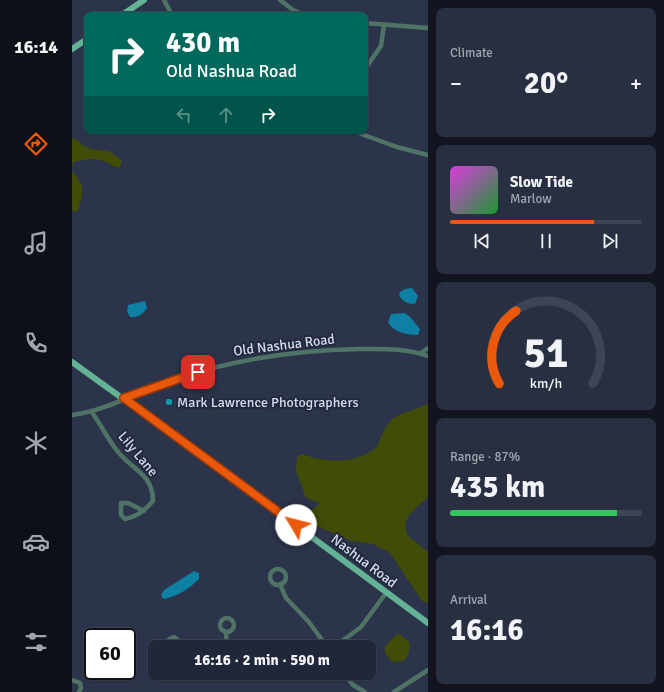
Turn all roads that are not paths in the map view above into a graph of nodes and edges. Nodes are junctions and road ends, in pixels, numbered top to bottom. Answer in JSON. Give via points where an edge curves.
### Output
{"nodes":[{"id":1,"x":144,"y":0,"type":"edge"},
{"id":2,"x":164,"y":0,"type":"edge"},
{"id":3,"x":280,"y":0,"type":"edge"},
{"id":4,"x":126,"y":12,"type":"edge"},
{"id":5,"x":170,"y":12,"type":"edge"},
{"id":6,"x":297,"y":12,"type":"edge"},
{"id":7,"x":368,"y":23,"type":"edge"},
{"id":8,"x":384,"y":25,"type":"junction"},
{"id":9,"x":428,"y":28,"type":"edge"},
{"id":10,"x":84,"y":41,"type":"edge"},
{"id":11,"x":72,"y":50,"type":"edge"},
{"id":12,"x":368,"y":65,"type":"edge"},
{"id":13,"x":360,"y":134,"type":"edge"},
{"id":14,"x":428,"y":155,"type":"edge"},
{"id":15,"x":428,"y":348,"type":"edge"},
{"id":16,"x":421,"y":353,"type":"junction"},
{"id":17,"x":428,"y":356,"type":"edge"},
{"id":18,"x":72,"y":362,"type":"edge"},
{"id":19,"x":124,"y":398,"type":"junction"},
{"id":20,"x":92,"y":411,"type":"junction"},
{"id":21,"x":72,"y":415,"type":"edge"},
{"id":22,"x":144,"y":512,"type":"junction"},
{"id":23,"x":280,"y":584,"type":"dead end"},
{"id":24,"x":386,"y":593,"type":"junction"},
{"id":25,"x":428,"y":623,"type":"edge"},
{"id":26,"x":226,"y":632,"type":"dead end"},
{"id":27,"x":168,"y":640,"type":"edge"},
{"id":28,"x":178,"y":640,"type":"edge"},
{"id":29,"x":227,"y":640,"type":"edge"},
{"id":30,"x":322,"y":640,"type":"edge"},
{"id":31,"x":343,"y":640,"type":"edge"},
{"id":32,"x":428,"y":670,"type":"edge"},
{"id":33,"x":72,"y":680,"type":"edge"},
{"id":34,"x":349,"y":680,"type":"edge"},
{"id":35,"x":362,"y":691,"type":"edge"},
{"id":36,"x":79,"y":692,"type":"edge"},
{"id":37,"x":394,"y":692,"type":"edge"}],
"edges":[{"from":1,"to":4,"type":"main road"},
{"from":2,"to":5,"type":"street"},
{"from":3,"to":6,"type":"street"},
{"from":7,"to":8,"type":"street"},
{"from":8,"to":9,"type":"street"},
{"from":8,"to":12,"type":"street","via":[[381,46]]},
{"from":10,"to":11,"type":"main road"},
{"from":13,"to":14,"type":"street"},
{"from":15,"to":16,"type":"street"},
{"from":16,"to":17,"type":"street","name":"Old Nashua Road"},
{"from":16,"to":19,"type":"street","name":"Old Nashua Road","via":[[396,349],[346,349],[265,356],[198,372]]},
{"from":18,"to":19,"type":"main road","name":"Nashua Road"},
{"from":19,"to":20,"type":"street","name":"Old Nashua Road"},
{"from":19,"to":24,"type":"main road","name":"Nashua Road"},
{"from":20,"to":21,"type":"street","name":"Old Nashua Road"},
{"from":20,"to":22,"type":"street","name":"Lily Lane","via":[[115,449],[147,477],[153,491],[153,501]]},
{"from":22,"to":22,"type":"street","via":[[125,519],[121,515],[121,503],[128,503]]},
{"from":23,"to":30,"type":"street","via":[[286,598]]},
{"from":24,"to":25,"type":"main road","name":"Nashua Road"},
{"from":24,"to":31,"type":"street","via":[[361,627]]},
{"from":26,"to":29,"type":"street"},
{"from":27,"to":28,"type":"street","via":[[174,637]]},
{"from":32,"to":37,"type":"street"},
{"from":33,"to":36,"type":"street","via":[[80,683]]},
{"from":34,"to":35,"type":"street"}]}
